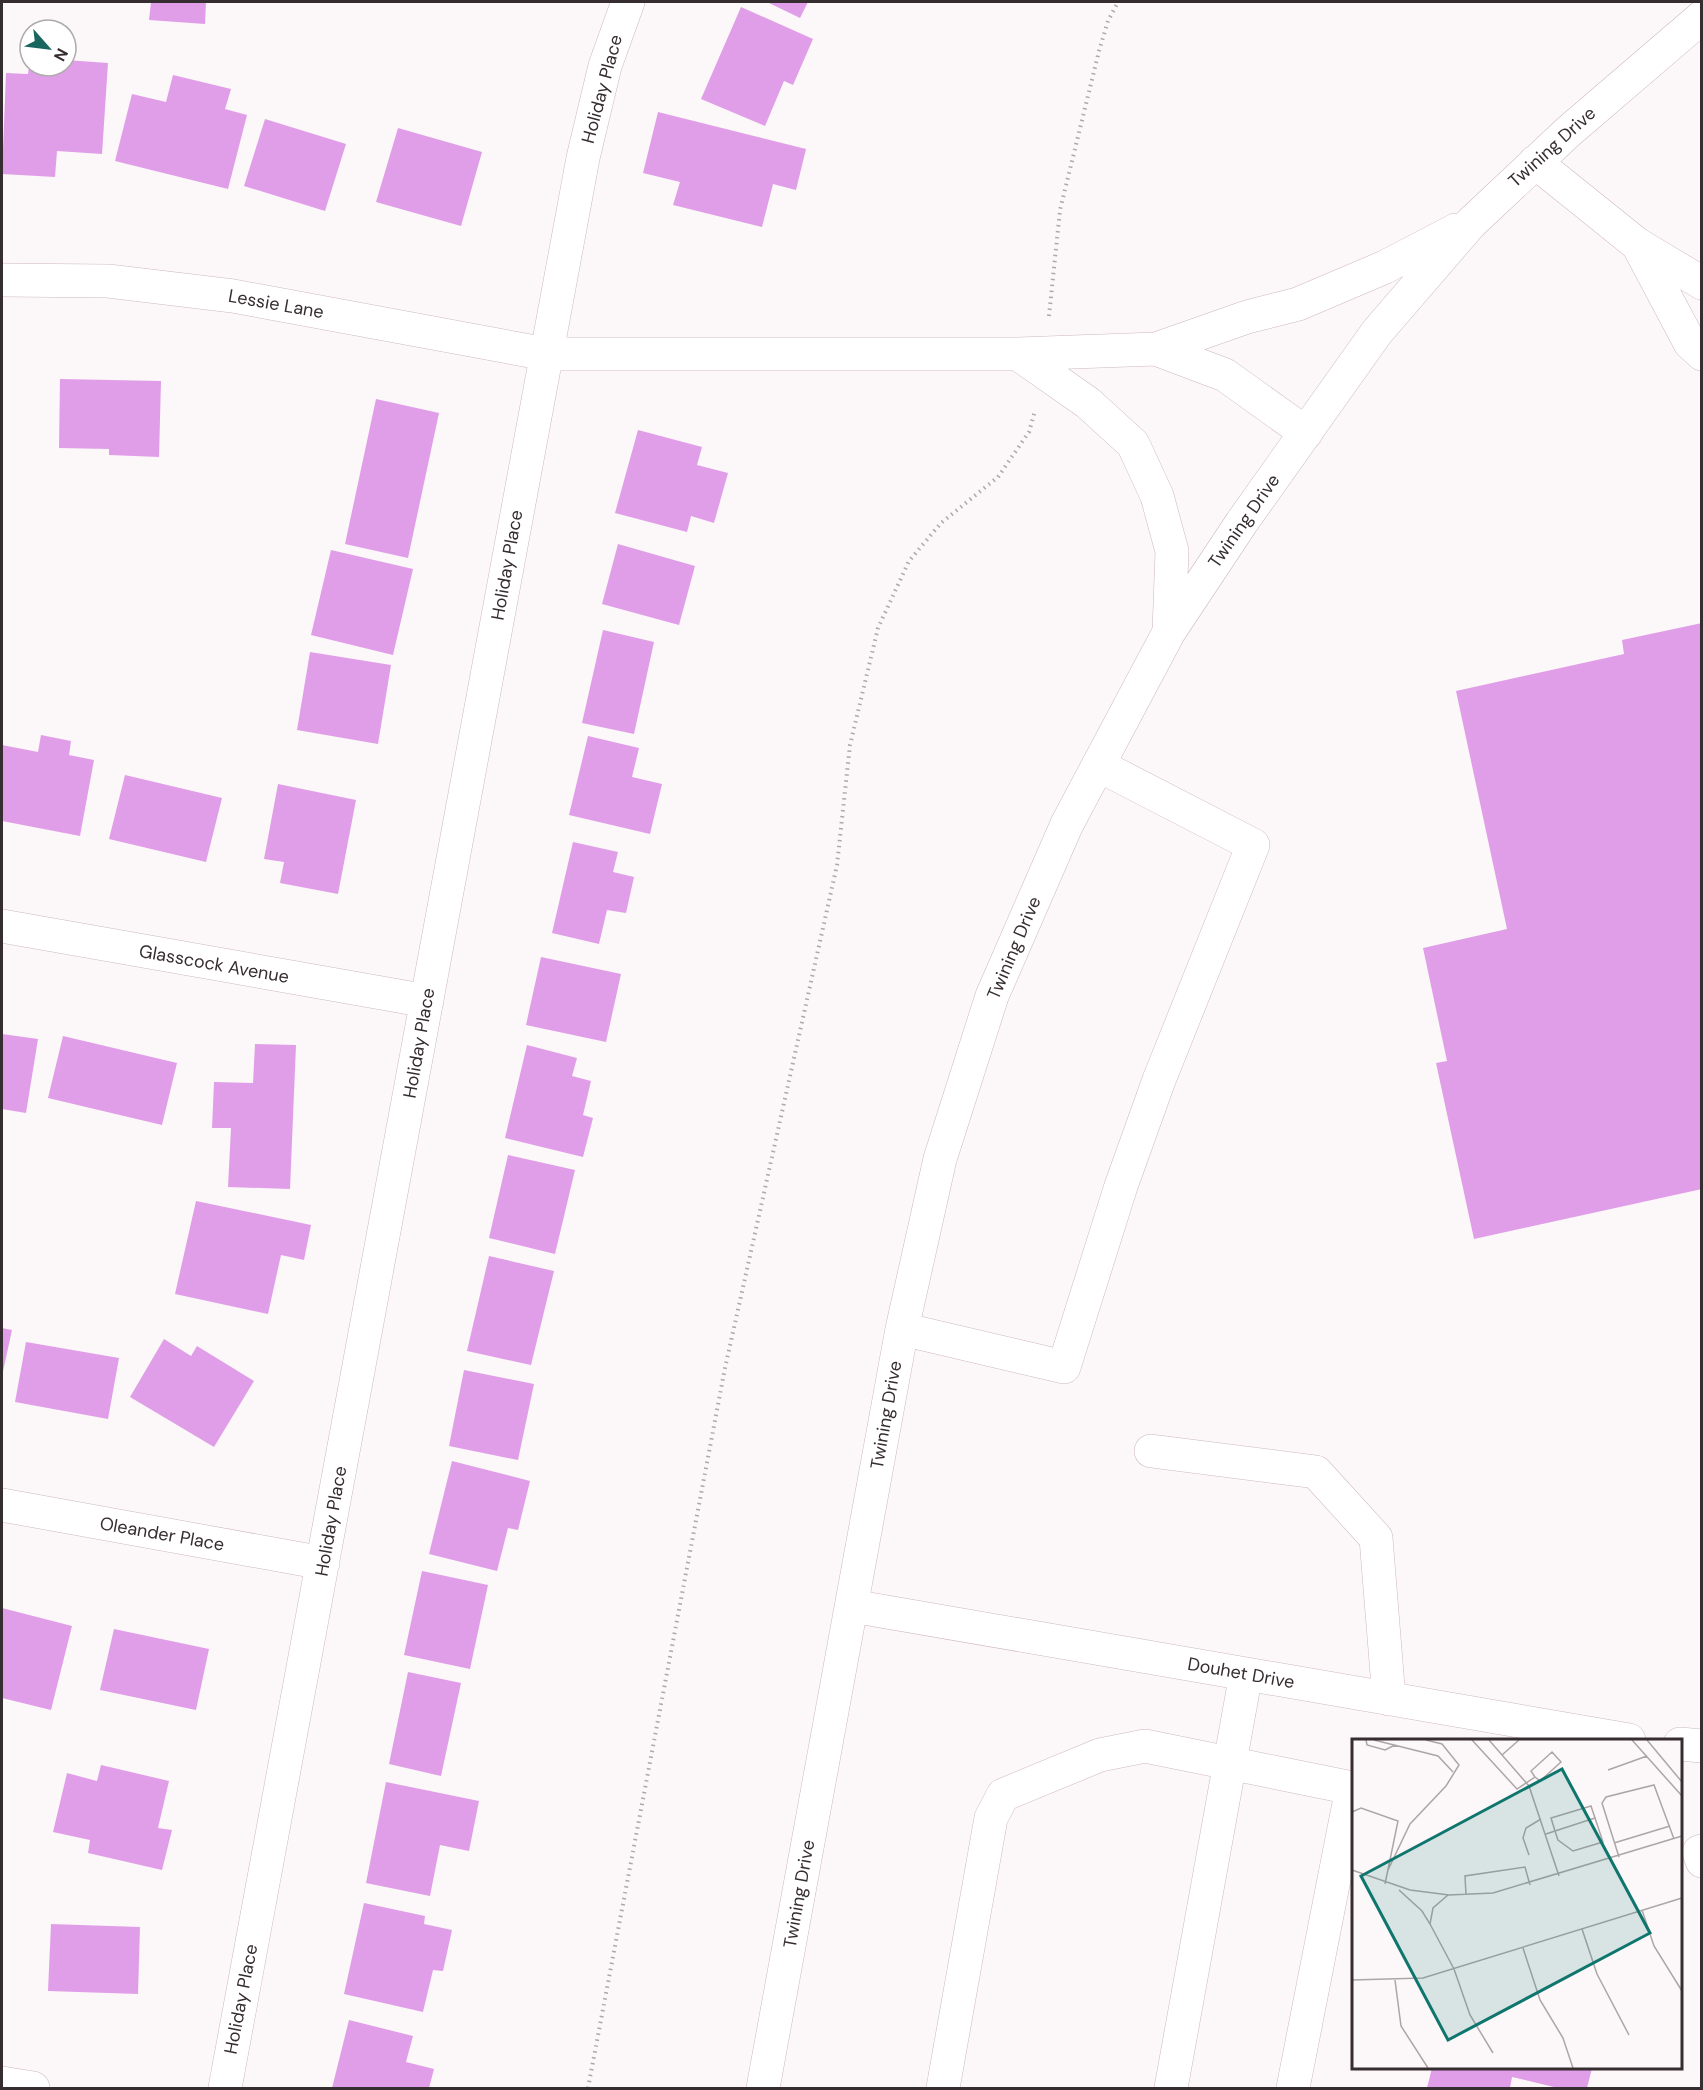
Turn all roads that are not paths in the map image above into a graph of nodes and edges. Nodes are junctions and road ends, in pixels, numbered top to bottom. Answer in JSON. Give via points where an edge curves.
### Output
{"nodes":[{"id":1,"x":628,"y":2,"type":"edge"},
{"id":2,"x":1701,"y":17,"type":"edge"},
{"id":3,"x":1535,"y":162,"type":"junction"},
{"id":4,"x":1471,"y":223,"type":"junction"},
{"id":5,"x":1638,"y":244,"type":"junction"},
{"id":6,"x":2,"y":280,"type":"edge"},
{"id":7,"x":1701,"y":283,"type":"edge"},
{"id":8,"x":1156,"y":349,"type":"junction"},
{"id":9,"x":546,"y":354,"type":"junction"},
{"id":10,"x":1701,"y":354,"type":"edge"},
{"id":11,"x":1036,"y":360,"type":"junction"},
{"id":12,"x":1306,"y":433,"type":"junction"},
{"id":13,"x":1169,"y":632,"type":"junction"},
{"id":14,"x":1098,"y":765,"type":"junction"},
{"id":15,"x":2,"y":926,"type":"edge"},
{"id":16,"x":427,"y":1001,"type":"junction"},
{"id":17,"x":902,"y":1329,"type":"junction"},
{"id":18,"x":1151,"y":1452,"type":"dead end"},
{"id":19,"x":2,"y":1505,"type":"edge"},
{"id":20,"x":323,"y":1563,"type":"junction"},
{"id":21,"x":852,"y":1606,"type":"junction"},
{"id":22,"x":1246,"y":1674,"type":"junction"},
{"id":23,"x":1389,"y":1699,"type":"junction"},
{"id":24,"x":1623,"y":1739,"type":"edge"},
{"id":25,"x":1682,"y":1744,"type":"edge"},
{"id":26,"x":1701,"y":1746,"type":"edge"},
{"id":27,"x":1230,"y":1761,"type":"junction"},
{"id":28,"x":1701,"y":1851,"type":"edge"},
{"id":29,"x":1701,"y":1861,"type":"edge"},
{"id":30,"x":2,"y":2083,"type":"edge"},
{"id":31,"x":33,"y":2088,"type":"edge"},
{"id":32,"x":225,"y":2088,"type":"edge"},
{"id":33,"x":763,"y":2088,"type":"edge"},
{"id":34,"x":943,"y":2088,"type":"edge"},
{"id":35,"x":1171,"y":2088,"type":"edge"},
{"id":36,"x":1293,"y":2088,"type":"edge"}],
"edges":[{"from":1,"to":9,"type":"street","name":"Holiday Place","via":[[605,66],[591,123]]},
{"from":2,"to":3,"type":"street","name":"Twining Drive"},
{"from":3,"to":4,"type":"street","name":"Twining Drive"},
{"from":3,"to":5,"type":"street"},
{"from":4,"to":8,"type":"street","via":[[1385,267],[1298,304],[1247,317]]},
{"from":4,"to":12,"type":"street","name":"Twining Drive","via":[[1377,332]]},
{"from":5,"to":7,"type":"street"},
{"from":5,"to":10,"type":"street","via":[[1690,343]]},
{"from":6,"to":9,"type":"street","name":"Lessie Lane","via":[[108,281],[233,296]]},
{"from":8,"to":11,"type":"street","name":"Lessie Lane"},
{"from":8,"to":12,"type":"street","via":[[1225,375]]},
{"from":9,"to":11,"type":"street","name":"Lessie Lane"},
{"from":9,"to":16,"type":"street","name":"Holiday Place"},
{"from":11,"to":13,"type":"street","via":[[1133,444],[1157,496],[1172,551]]},
{"from":12,"to":13,"type":"street","name":"Twining Drive"},
{"from":13,"to":14,"type":"street","name":"Twining Drive"},
{"from":14,"to":17,"type":"street","name":"Twining Drive","via":[[1066,825],[992,996],[940,1159]]},
{"from":14,"to":17,"type":"street","via":[[1253,845],[1151,1101],[1064,1367]]},
{"from":15,"to":16,"type":"street","name":"Glasscock Avenue"},
{"from":16,"to":20,"type":"street","name":"Holiday Place"},
{"from":17,"to":21,"type":"street","name":"Twining Drive"},
{"from":18,"to":23,"type":"street","via":[[1316,1472],[1376,1538]]},
{"from":19,"to":20,"type":"street","name":"Oleander Place"},
{"from":20,"to":32,"type":"street","name":"Holiday Place"},
{"from":21,"to":22,"type":"street","name":"Douhet Drive"},
{"from":21,"to":33,"type":"street","name":"Twining Drive"},
{"from":22,"to":23,"type":"street","name":"Douhet Drive"},
{"from":22,"to":27,"type":"street"},
{"from":23,"to":24,"type":"street","name":"Douhet Drive"},
{"from":25,"to":26,"type":"street"},
{"from":27,"to":34,"type":"street","via":[[1144,1746],[1100,1755],[1003,1795],[991,1818]]},
{"from":27,"to":35,"type":"street"},
{"from":27,"to":36,"type":"street","via":[[1352,1788]]},
{"from":28,"to":29,"type":"street"},
{"from":30,"to":31,"type":"street"}]}
